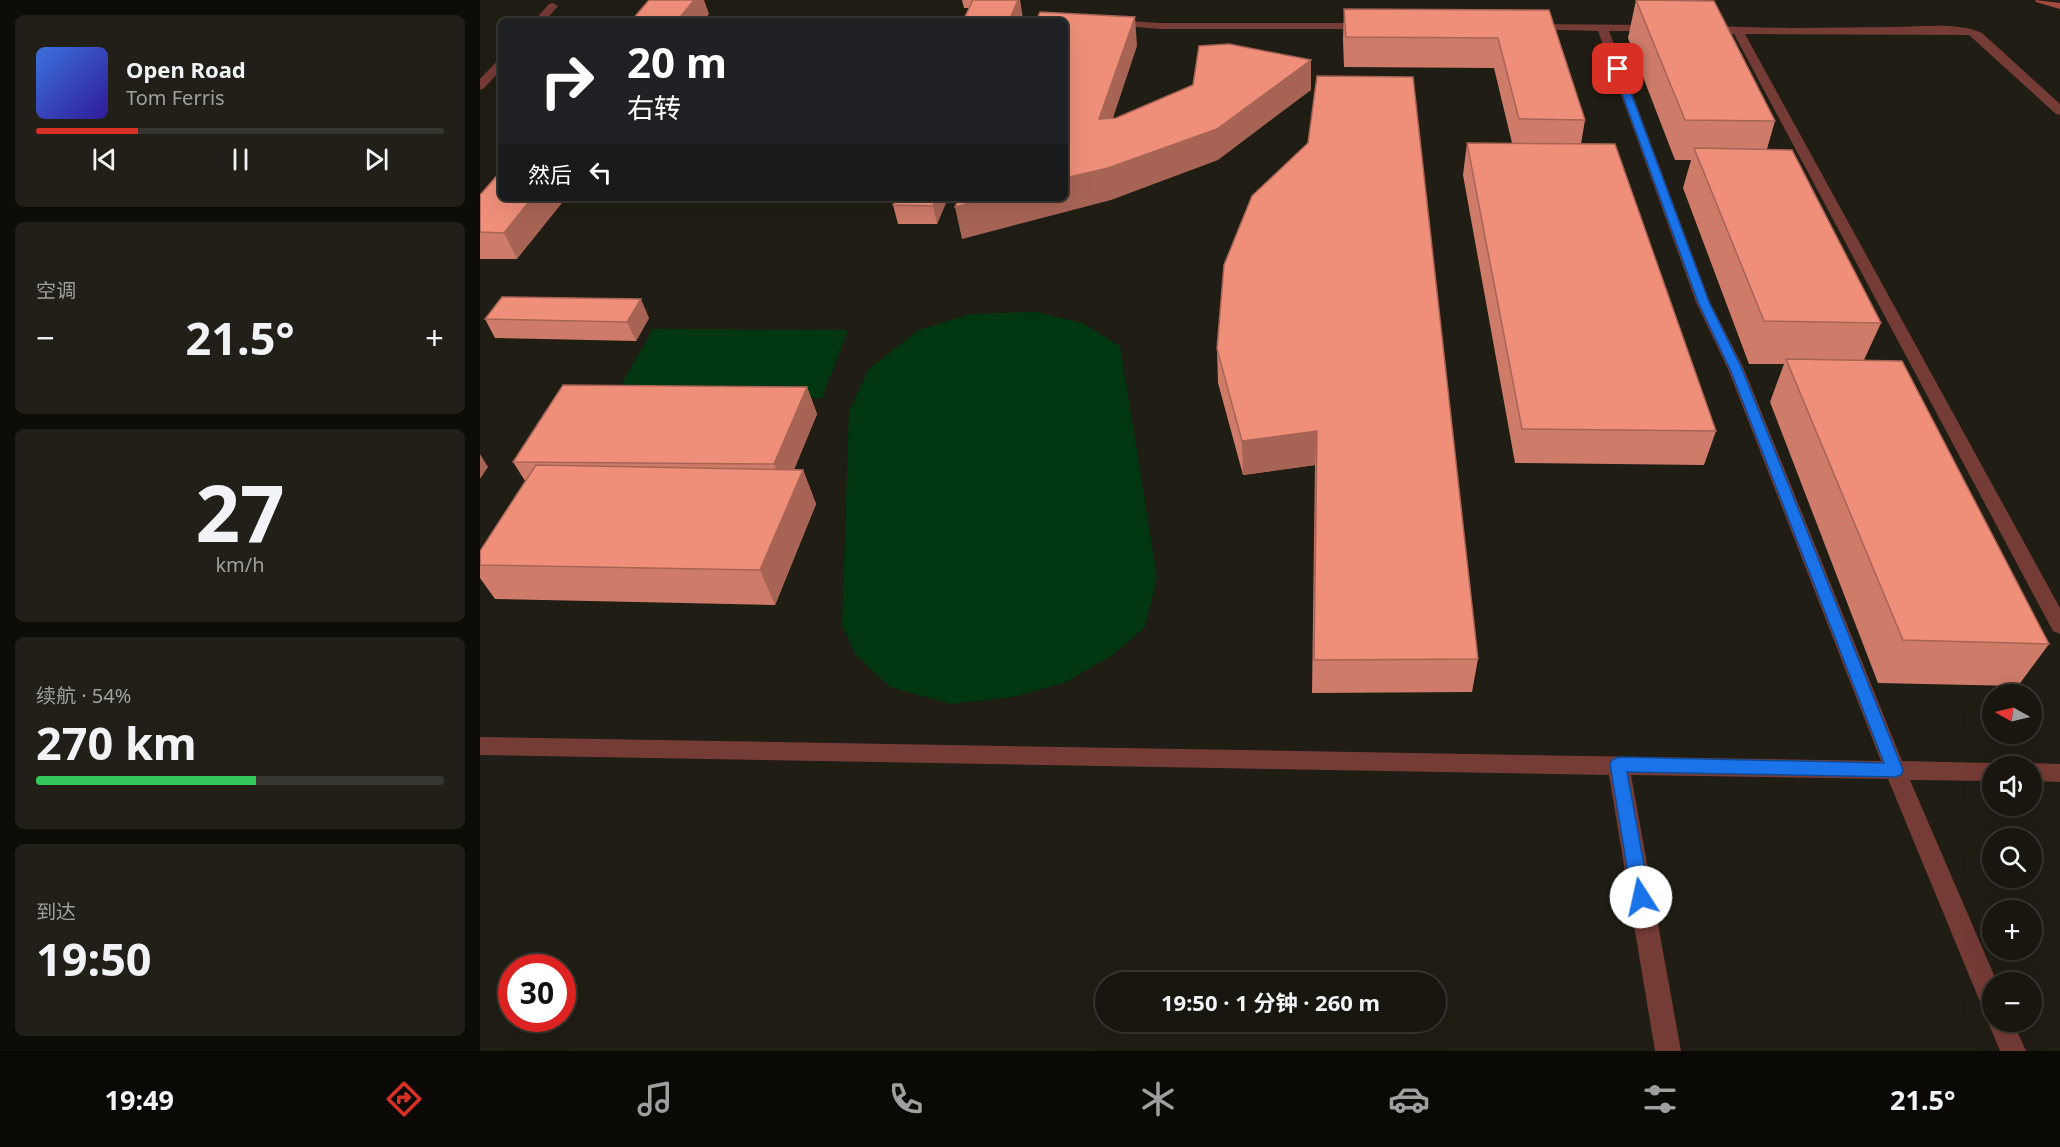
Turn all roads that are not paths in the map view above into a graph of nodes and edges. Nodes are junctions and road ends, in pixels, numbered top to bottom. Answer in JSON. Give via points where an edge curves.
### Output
{"nodes":[{"id":1,"x":2040,"y":0,"type":"edge"},
{"id":2,"x":553,"y":6,"type":"dead end"},
{"id":3,"x":2060,"y":6,"type":"edge"},
{"id":4,"x":542,"y":18,"type":"edge"},
{"id":5,"x":1113,"y":23,"type":"edge"},
{"id":6,"x":1375,"y":26,"type":"edge"},
{"id":7,"x":1519,"y":27,"type":"edge"},
{"id":8,"x":1602,"y":27,"type":"junction"},
{"id":9,"x":1668,"y":28,"type":"edge"},
{"id":10,"x":1690,"y":28,"type":"edge"},
{"id":11,"x":1738,"y":31,"type":"junction"},
{"id":12,"x":498,"y":66,"type":"edge"},
{"id":13,"x":480,"y":86,"type":"edge"},
{"id":14,"x":2060,"y":111,"type":"edge"},
{"id":15,"x":2060,"y":626,"type":"edge"},
{"id":16,"x":480,"y":746,"type":"edge"},
{"id":17,"x":1618,"y":764,"type":"junction"},
{"id":18,"x":1895,"y":770,"type":"junction"},
{"id":19,"x":1982,"y":772,"type":"edge"},
{"id":20,"x":2042,"y":772,"type":"edge"},
{"id":21,"x":2060,"y":773,"type":"edge"},
{"id":22,"x":1982,"y":976,"type":"edge"},
{"id":23,"x":2005,"y":1032,"type":"edge"},
{"id":24,"x":1668,"y":1051,"type":"edge"},
{"id":25,"x":2013,"y":1051,"type":"edge"}],
"edges":[{"from":1,"to":3,"type":"main road"},
{"from":2,"to":4,"type":"street"},
{"from":5,"to":6,"type":"street"},
{"from":7,"to":8,"type":"street"},
{"from":8,"to":9,"type":"street"},
{"from":8,"to":18,"type":"street","via":[[1703,302],[1736,369]]},
{"from":10,"to":11,"type":"street"},
{"from":11,"to":14,"type":"street","via":[[1971,32]]},
{"from":11,"to":15,"type":"street"},
{"from":12,"to":13,"type":"street"},
{"from":16,"to":17,"type":"street"},
{"from":17,"to":18,"type":"street"},
{"from":17,"to":24,"type":"street"},
{"from":18,"to":19,"type":"street"},
{"from":18,"to":22,"type":"street"},
{"from":20,"to":21,"type":"street"},
{"from":23,"to":25,"type":"street"}]}
